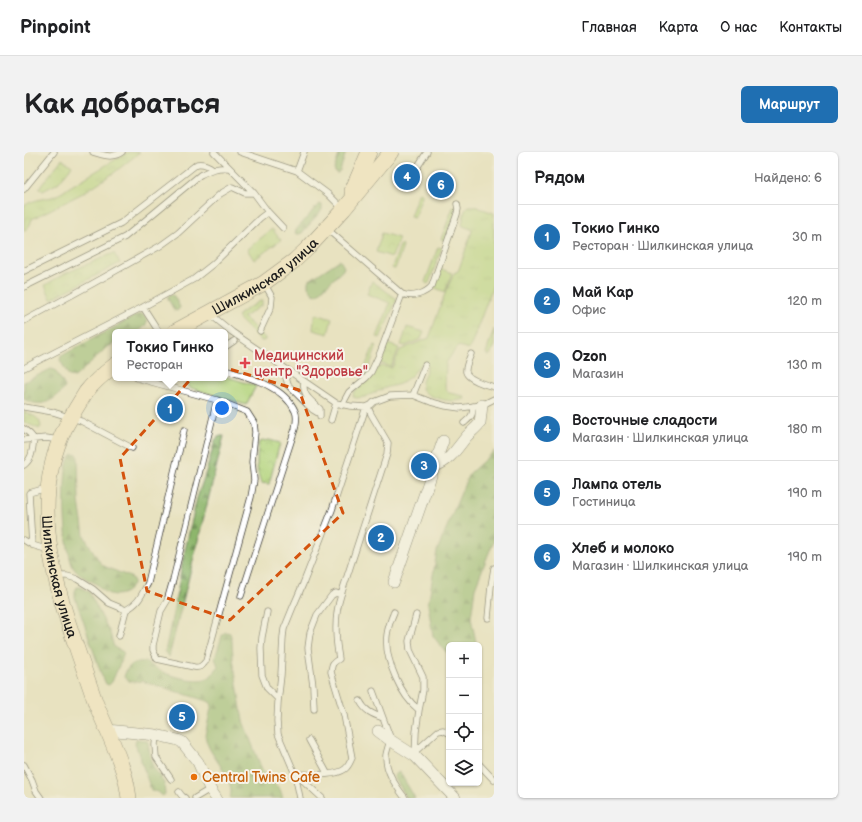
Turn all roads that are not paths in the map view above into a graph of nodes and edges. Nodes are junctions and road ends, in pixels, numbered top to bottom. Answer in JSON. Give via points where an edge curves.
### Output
{"nodes":[{"id":1,"x":54,"y":152,"type":"edge"},
{"id":2,"x":93,"y":152,"type":"edge"},
{"id":3,"x":122,"y":152,"type":"edge"},
{"id":4,"x":214,"y":152,"type":"edge"},
{"id":5,"x":240,"y":152,"type":"edge"},
{"id":6,"x":304,"y":152,"type":"edge"},
{"id":7,"x":369,"y":152,"type":"edge"},
{"id":8,"x":390,"y":152,"type":"edge"},
{"id":9,"x":427,"y":152,"type":"edge"},
{"id":10,"x":228,"y":168,"type":"junction"},
{"id":11,"x":213,"y":169,"type":"junction"},
{"id":12,"x":297,"y":171,"type":"junction"},
{"id":13,"x":413,"y":174,"type":"dead end"},
{"id":14,"x":24,"y":190,"type":"edge"},
{"id":15,"x":254,"y":193,"type":"junction"},
{"id":16,"x":457,"y":204,"type":"dead end"},
{"id":17,"x":344,"y":208,"type":"junction"},
{"id":18,"x":268,"y":212,"type":"junction"},
{"id":19,"x":283,"y":228,"type":"dead end"},
{"id":20,"x":326,"y":228,"type":"junction"},
{"id":21,"x":24,"y":271,"type":"edge"},
{"id":22,"x":264,"y":283,"type":"junction"},
{"id":23,"x":24,"y":287,"type":"edge"},
{"id":24,"x":402,"y":294,"type":"junction"},
{"id":25,"x":143,"y":307,"type":"junction"},
{"id":26,"x":210,"y":313,"type":"junction"},
{"id":27,"x":24,"y":320,"type":"edge"},
{"id":28,"x":157,"y":329,"type":"edge"},
{"id":29,"x":180,"y":329,"type":"edge"},
{"id":30,"x":260,"y":331,"type":"dead end"},
{"id":31,"x":234,"y":341,"type":"dead end"},
{"id":32,"x":228,"y":344,"type":"edge"},
{"id":33,"x":471,"y":354,"type":"dead end"},
{"id":34,"x":425,"y":365,"type":"dead end"},
{"id":35,"x":283,"y":367,"type":"junction"},
{"id":36,"x":24,"y":368,"type":"edge"},
{"id":37,"x":112,"y":370,"type":"edge"},
{"id":38,"x":228,"y":371,"type":"edge"},
{"id":39,"x":148,"y":381,"type":"edge"},
{"id":40,"x":304,"y":382,"type":"junction"},
{"id":41,"x":494,"y":387,"type":"edge"},
{"id":42,"x":413,"y":395,"type":"junction"},
{"id":43,"x":494,"y":399,"type":"edge"},
{"id":44,"x":217,"y":400,"type":"junction"},
{"id":45,"x":336,"y":403,"type":"junction"},
{"id":46,"x":342,"y":405,"type":"junction"},
{"id":47,"x":478,"y":405,"type":"junction"},
{"id":48,"x":24,"y":407,"type":"edge"},
{"id":49,"x":367,"y":407,"type":"junction"},
{"id":50,"x":71,"y":417,"type":"junction"},
{"id":51,"x":331,"y":420,"type":"dead end"},
{"id":52,"x":464,"y":424,"type":"dead end"},
{"id":53,"x":24,"y":429,"type":"edge"},
{"id":54,"x":184,"y":430,"type":"dead end"},
{"id":55,"x":34,"y":439,"type":"junction"},
{"id":56,"x":24,"y":440,"type":"edge"},
{"id":57,"x":59,"y":440,"type":"junction"},
{"id":58,"x":443,"y":441,"type":"dead end"},
{"id":59,"x":132,"y":448,"type":"dead end"},
{"id":60,"x":24,"y":465,"type":"edge"},
{"id":61,"x":435,"y":466,"type":"junction"},
{"id":62,"x":48,"y":488,"type":"junction"},
{"id":63,"x":26,"y":494,"type":"edge"},
{"id":64,"x":24,"y":540,"type":"edge"},
{"id":65,"x":32,"y":545,"type":"junction"},
{"id":66,"x":50,"y":550,"type":"junction"},
{"id":67,"x":494,"y":568,"type":"edge"},
{"id":68,"x":55,"y":576,"type":"junction"},
{"id":69,"x":394,"y":582,"type":"dead end"},
{"id":70,"x":341,"y":595,"type":"junction"},
{"id":71,"x":241,"y":596,"type":"dead end"},
{"id":72,"x":126,"y":610,"type":"junction"},
{"id":73,"x":267,"y":612,"type":"dead end"},
{"id":74,"x":394,"y":612,"type":"dead end"},
{"id":75,"x":416,"y":616,"type":"dead end"},
{"id":76,"x":488,"y":618,"type":"dead end"},
{"id":77,"x":119,"y":636,"type":"dead end"},
{"id":78,"x":373,"y":691,"type":"dead end"},
{"id":79,"x":278,"y":699,"type":"junction"},
{"id":80,"x":360,"y":701,"type":"dead end"},
{"id":81,"x":314,"y":708,"type":"dead end"},
{"id":82,"x":419,"y":710,"type":"junction"},
{"id":83,"x":383,"y":718,"type":"junction"},
{"id":84,"x":107,"y":730,"type":"junction"},
{"id":85,"x":378,"y":731,"type":"dead end"},
{"id":86,"x":446,"y":732,"type":"edge"},
{"id":87,"x":156,"y":735,"type":"junction"},
{"id":88,"x":309,"y":740,"type":"dead end"},
{"id":89,"x":390,"y":740,"type":"junction"},
{"id":90,"x":415,"y":756,"type":"junction"},
{"id":91,"x":24,"y":765,"type":"edge"},
{"id":92,"x":482,"y":767,"type":"edge"},
{"id":93,"x":295,"y":774,"type":"junction"},
{"id":94,"x":327,"y":774,"type":"junction"},
{"id":95,"x":171,"y":779,"type":"dead end"},
{"id":96,"x":494,"y":780,"type":"edge"},
{"id":97,"x":179,"y":792,"type":"dead end"},
{"id":98,"x":213,"y":793,"type":"edge"},
{"id":99,"x":41,"y":798,"type":"edge"},
{"id":100,"x":129,"y":798,"type":"edge"},
{"id":101,"x":185,"y":798,"type":"edge"},
{"id":102,"x":195,"y":798,"type":"edge"},
{"id":103,"x":300,"y":798,"type":"edge"},
{"id":104,"x":322,"y":798,"type":"edge"},
{"id":105,"x":405,"y":798,"type":"edge"},
{"id":106,"x":455,"y":798,"type":"edge"}],
"edges":[{"from":1,"to":14,"type":"lane"},
{"from":2,"to":3,"type":"lane","via":[[114,157]]},
{"from":4,"to":10,"type":"lane"},
{"from":5,"to":12,"type":"lane"},
{"from":6,"to":12,"type":"lane"},
{"from":7,"to":17,"type":"main road","name":"Шилкинская улица"},
{"from":8,"to":17,"type":"main road","name":"Шилкинская улица"},
{"from":9,"to":13,"type":"lane"},
{"from":10,"to":11,"type":"lane"},
{"from":10,"to":15,"type":"lane"},
{"from":11,"to":21,"type":"lane","via":[[207,165],[197,164],[122,222]]},
{"from":11,"to":23,"type":"lane","via":[[200,175],[125,237]]},
{"from":12,"to":17,"type":"lane"},
{"from":15,"to":18,"type":"lane"},
{"from":15,"to":27,"type":"lane","via":[[245,193],[232,187],[228,189],[160,246]]},
{"from":16,"to":24,"type":"lane","via":[[458,214],[432,286],[421,294]]},
{"from":17,"to":20,"type":"main road","name":"Шилкинская улица"},
{"from":18,"to":19,"type":"lane"},
{"from":18,"to":25,"type":"lane","via":[[194,279]]},
{"from":20,"to":22,"type":"main road","name":"Шилкинская улица","via":[[294,261]]},
{"from":20,"to":24,"type":"lane"},
{"from":22,"to":26,"type":"main road","name":"Шилкинская улица"},
{"from":22,"to":30,"type":"lane","via":[[272,297],[271,307]]},
{"from":24,"to":46,"type":"lane","via":[[374,367],[366,378],[349,392]]},
{"from":25,"to":28,"type":"lane"},
{"from":25,"to":36,"type":"lane"},
{"from":26,"to":29,"type":"main road","name":"Шилкинская улица"},
{"from":26,"to":35,"type":"lane","via":[[232,332]]},
{"from":31,"to":32,"type":"lane"},
{"from":33,"to":41,"type":"lane","via":[[466,368],[467,375]]},
{"from":34,"to":42,"type":"lane"},
{"from":35,"to":40,"type":"lane"},
{"from":35,"to":40,"type":"lane","via":[[288,385],[319,414],[320,409],[304,393]]},
{"from":37,"to":50,"type":"main road","name":"Шилкинская улица","via":[[87,392]]},
{"from":38,"to":71,"type":"lane","via":[[264,383],[279,392],[296,412],[297,420]]},
{"from":39,"to":44,"type":"lane"},
{"from":40,"to":45,"type":"lane"},
{"from":42,"to":47,"type":"lane","via":[[446,406],[460,408]]},
{"from":42,"to":49,"type":"lane","via":[[390,396]]},
{"from":43,"to":47,"type":"lane"},
{"from":44,"to":44,"type":"lane","via":[[248,412],[254,423],[254,480],[206,661],[202,666],[194,668],[157,659],[153,645],[161,611],[173,580]]},
{"from":45,"to":46,"type":"lane"},
{"from":45,"to":51,"type":"lane"},
{"from":46,"to":49,"type":"lane"},
{"from":47,"to":52,"type":"lane"},
{"from":47,"to":61,"type":"street","via":[[479,425],[446,461]]},
{"from":48,"to":50,"type":"lane"},
{"from":49,"to":70,"type":"lane","via":[[388,443],[387,454]]},
{"from":49,"to":79,"type":"lane","via":[[332,510],[284,629]]},
{"from":50,"to":57,"type":"main road","name":"Шилкинская улица"},
{"from":50,"to":59,"type":"lane"},
{"from":53,"to":55,"type":"lane"},
{"from":54,"to":72,"type":"lane","via":[[148,583],[138,602]]},
{"from":55,"to":56,"type":"lane"},
{"from":55,"to":57,"type":"lane"},
{"from":55,"to":60,"type":"lane","via":[[31,458]]},
{"from":57,"to":62,"type":"main road","name":"Шилкинская улица"},
{"from":58,"to":61,"type":"street"},
{"from":61,"to":69,"type":"street"},
{"from":62,"to":63,"type":"lane"},
{"from":62,"to":66,"type":"main road","name":"Шилкинская улица","via":[[47,528]]},
{"from":63,"to":65,"type":"lane"},
{"from":64,"to":65,"type":"lane"},
{"from":65,"to":66,"type":"lane"},
{"from":66,"to":68,"type":"main road","name":"Шилкинская улица"},
{"from":67,"to":76,"type":"lane"},
{"from":68,"to":72,"type":"lane","via":[[77,579],[109,603]]},
{"from":68,"to":84,"type":"main road","name":"Шилкинская улица","via":[[70,628]]},
{"from":70,"to":81,"type":"lane","via":[[332,595],[317,615],[310,633],[308,648]]},
{"from":70,"to":94,"type":"lane","via":[[336,615],[339,659],[332,665],[331,672],[344,715],[352,758],[345,768]]},
{"from":72,"to":77,"type":"lane"},
{"from":73,"to":79,"type":"lane","via":[[261,648],[262,675],[267,688]]},
{"from":74,"to":82,"type":"lane","via":[[387,636],[388,656],[402,690]]},
{"from":75,"to":82,"type":"lane","via":[[409,641],[410,650],[423,676]]},
{"from":78,"to":83,"type":"lane"},
{"from":79,"to":93,"type":"lane","via":[[278,734]]},
{"from":80,"to":83,"type":"lane","via":[[367,711]]},
{"from":82,"to":90,"type":"lane"},
{"from":83,"to":89,"type":"lane"},
{"from":84,"to":87,"type":"street"},
{"from":84,"to":100,"type":"main road","name":"Шилкинская улица","via":[[124,773]]},
{"from":85,"to":89,"type":"street"},
{"from":86,"to":90,"type":"lane","via":[[438,731],[417,750]]},
{"from":87,"to":95,"type":"lane","via":[[156,757]]},
{"from":87,"to":98,"type":"street","via":[[182,742],[198,762]]},
{"from":88,"to":94,"type":"lane"},
{"from":89,"to":90,"type":"street"},
{"from":89,"to":105,"type":"lane","via":[[386,757],[387,766]]},
{"from":90,"to":106,"type":"street"},
{"from":91,"to":99,"type":"lane"},
{"from":92,"to":96,"type":"lane"},
{"from":93,"to":94,"type":"lane"},
{"from":93,"to":103,"type":"lane"},
{"from":93,"to":104,"type":"lane"},
{"from":97,"to":101,"type":"lane"},
{"from":98,"to":102,"type":"lane"}]}
